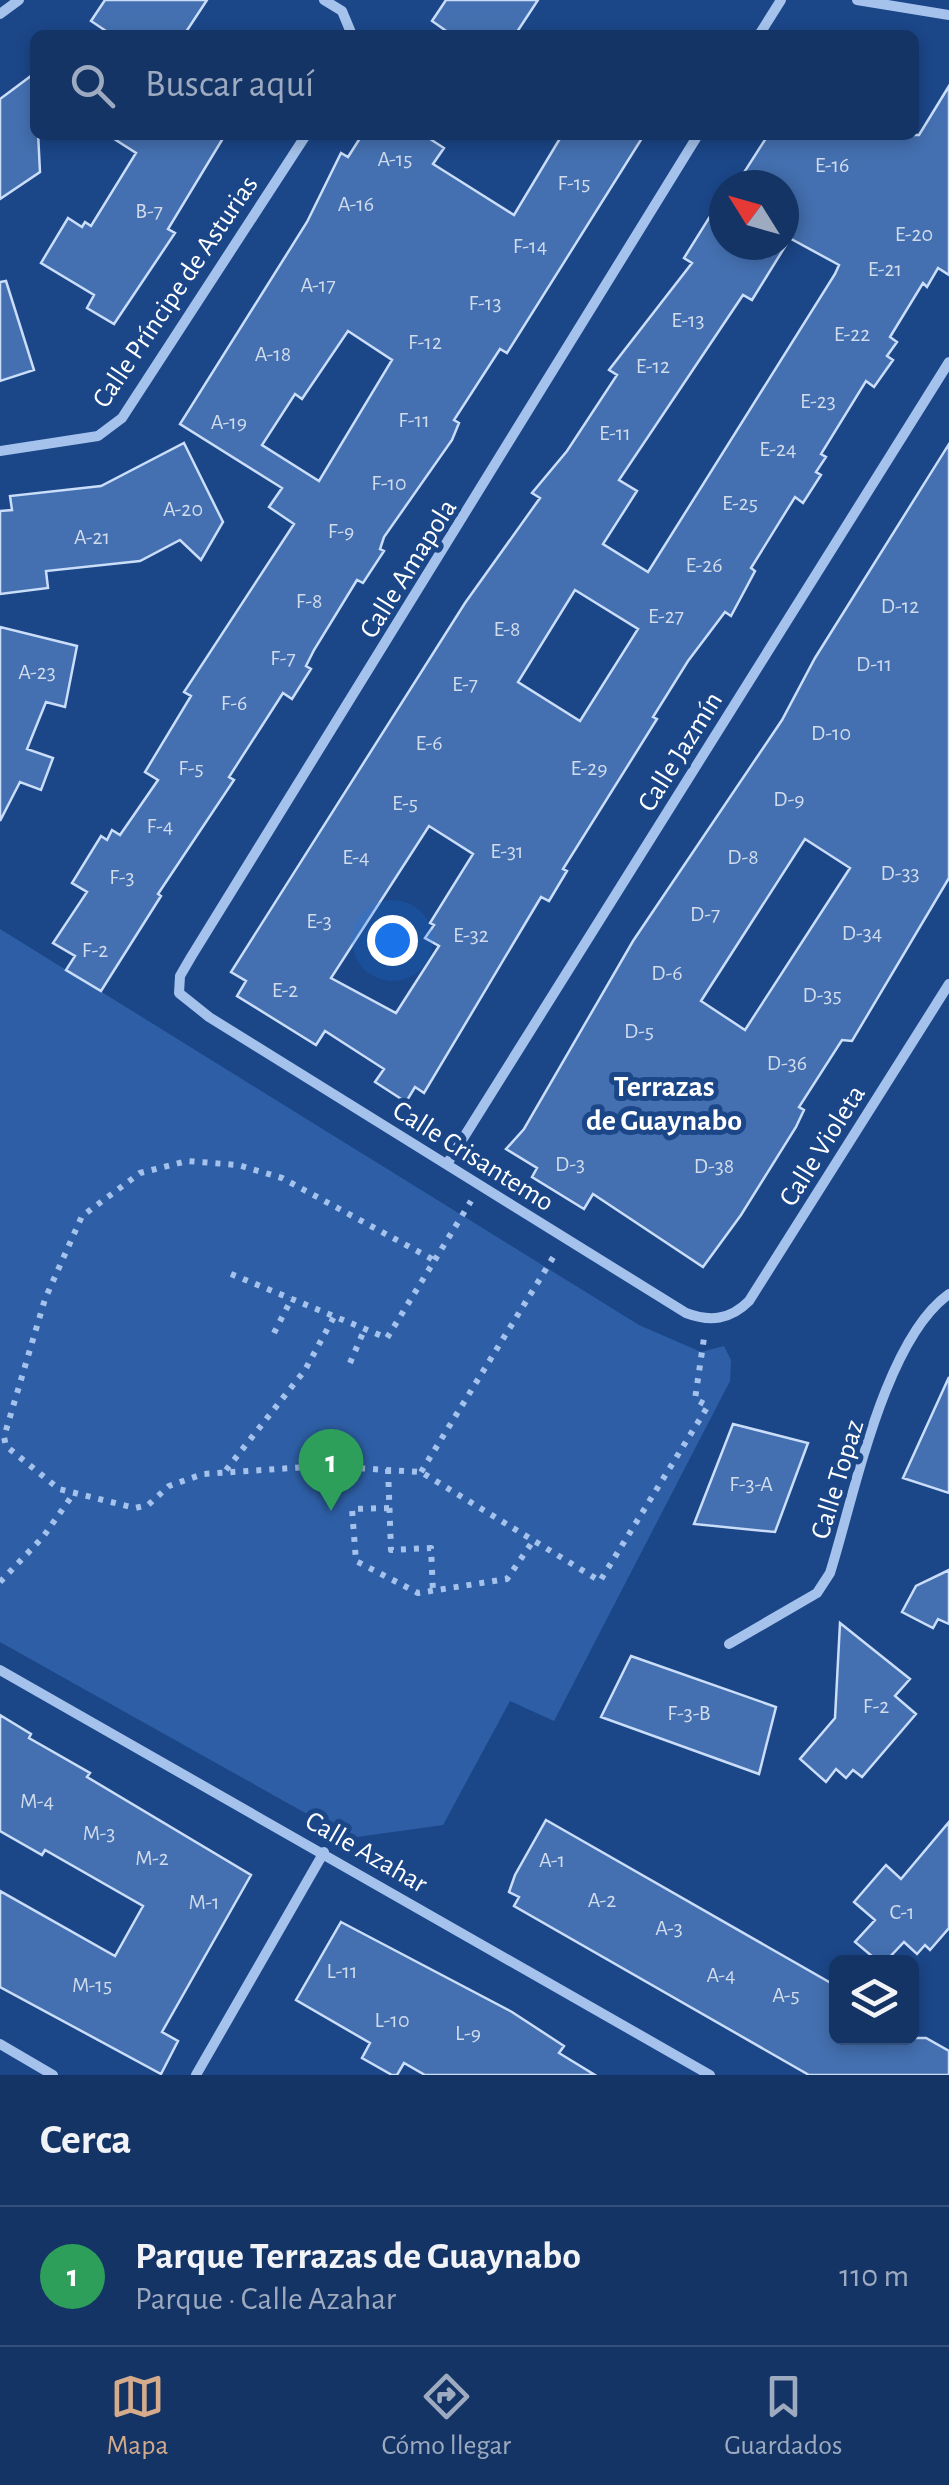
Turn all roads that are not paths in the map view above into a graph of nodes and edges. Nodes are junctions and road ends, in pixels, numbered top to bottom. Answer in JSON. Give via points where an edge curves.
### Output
{"nodes":[{"id":1,"x":18,"y":0,"type":"edge"},
{"id":2,"x":324,"y":0,"type":"edge"},
{"id":3,"x":780,"y":0,"type":"edge"},
{"id":4,"x":857,"y":0,"type":"edge"},
{"id":5,"x":0,"y":14,"type":"edge"},
{"id":6,"x":949,"y":15,"type":"edge"},
{"id":7,"x":350,"y":30,"type":"edge"},
{"id":8,"x":762,"y":30,"type":"edge"},
{"id":9,"x":303,"y":140,"type":"edge"},
{"id":10,"x":695,"y":140,"type":"edge"},
{"id":11,"x":949,"y":362,"type":"edge"},
{"id":12,"x":0,"y":451,"type":"edge"},
{"id":13,"x":949,"y":984,"type":"edge"},
{"id":14,"x":209,"y":1017,"type":"joint"},
{"id":15,"x":447,"y":1164,"type":"junction"},
{"id":16,"x":949,"y":1294,"type":"edge"},
{"id":17,"x":707,"y":1319,"type":"joint"},
{"id":18,"x":729,"y":1644,"type":"dead end"},
{"id":19,"x":0,"y":1670,"type":"edge"},
{"id":20,"x":324,"y":1852,"type":"junction"},
{"id":21,"x":0,"y":2044,"type":"edge"},
{"id":22,"x":53,"y":2075,"type":"edge"},
{"id":23,"x":196,"y":2075,"type":"edge"},
{"id":24,"x":710,"y":2075,"type":"edge"}],
"edges":[{"from":1,"to":5,"type":"street"},
{"from":2,"to":7,"type":"street","via":[[342,12]]},
{"from":3,"to":8,"type":"street"},
{"from":4,"to":6,"type":"street"},
{"from":9,"to":12,"type":"street","name":"Calle Príncipe de Asturias","via":[[122,418],[98,436],[69,444]]},
{"from":10,"to":14,"type":"street","name":"Calle Amapola","via":[[180,976],[180,993]]},
{"from":11,"to":15,"type":"street","name":"Calle Jazmín"},
{"from":13,"to":17,"type":"street","name":"Calle Violeta","via":[[749,1301]]},
{"from":14,"to":15,"type":"street","name":"Calle Crisantemo"},
{"from":15,"to":17,"type":"street","name":"Calle Crisantemo"},
{"from":16,"to":18,"type":"street","name":"Calle Topaz","via":[[895,1364],[830,1573],[817,1593]]},
{"from":19,"to":20,"type":"street","name":"Calle Azahar"},
{"from":20,"to":23,"type":"street"},
{"from":20,"to":24,"type":"street","name":"Calle Azahar"},
{"from":21,"to":22,"type":"street"}]}
